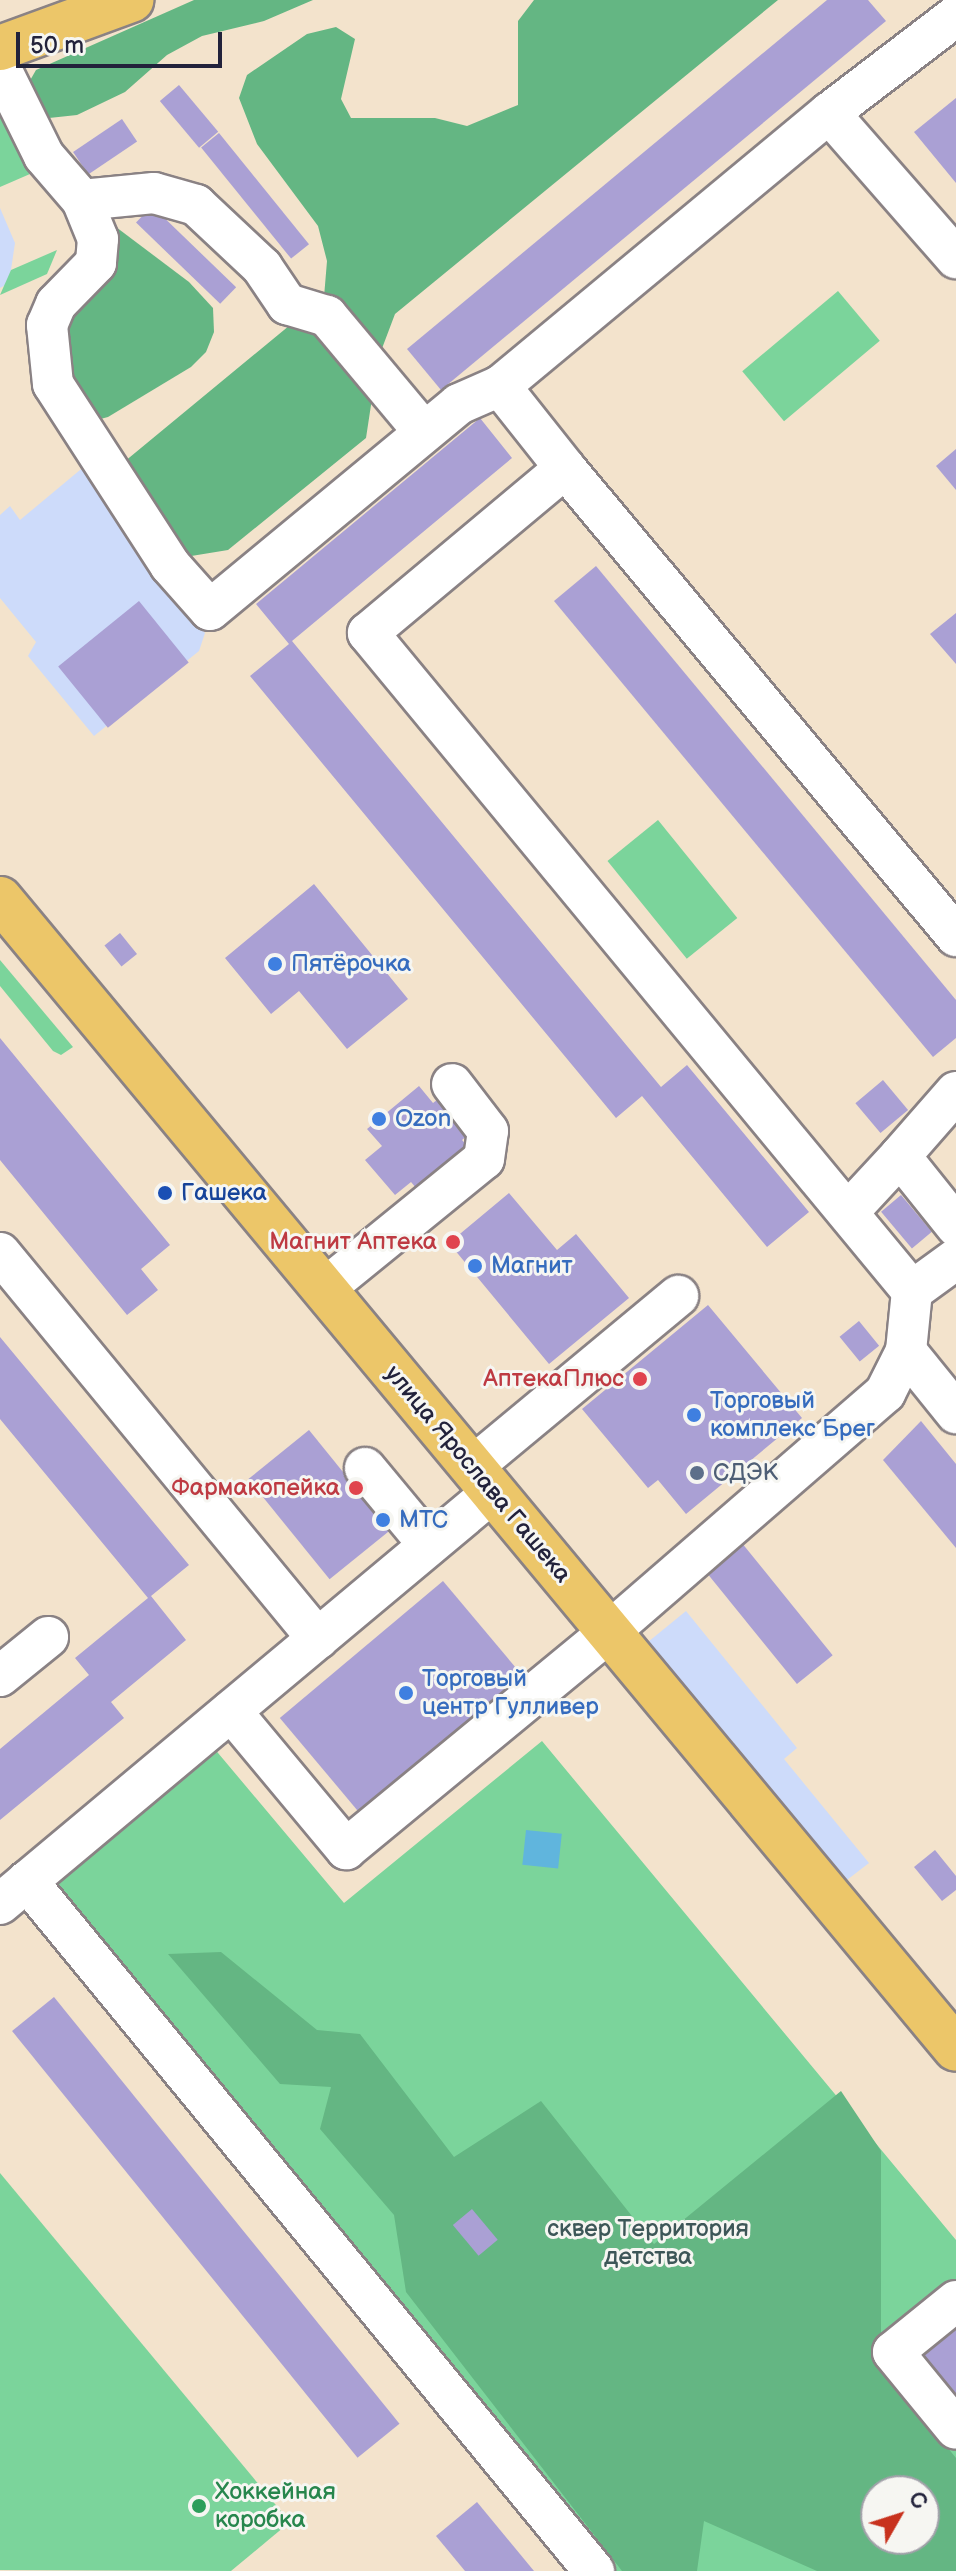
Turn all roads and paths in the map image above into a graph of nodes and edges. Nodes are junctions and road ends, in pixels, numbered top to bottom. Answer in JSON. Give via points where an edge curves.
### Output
{"nodes":[{"id":1,"x":131,"y":0,"type":"edge"},
{"id":2,"x":952,"y":26,"type":"edge"},
{"id":3,"x":0,"y":48,"type":"edge"},
{"id":4,"x":0,"y":67,"type":"edge"},
{"id":5,"x":829,"y":113,"type":"junction"},
{"id":6,"x":82,"y":200,"type":"junction"},
{"id":7,"x":956,"y":258,"type":"edge"},
{"id":8,"x":500,"y":386,"type":"junction"},
{"id":9,"x":424,"y":432,"type":"junction"},
{"id":10,"x":565,"y":468,"type":"junction"},
{"id":11,"x":0,"y":899,"type":"edge"},
{"id":12,"x":956,"y":936,"type":"edge"},
{"id":13,"x":452,"y":1084,"type":"dead end"},
{"id":14,"x":956,"y":1092,"type":"edge"},
{"id":15,"x":900,"y":1156,"type":"junction"},
{"id":16,"x":849,"y":1211,"type":"junction"},
{"id":17,"x":956,"y":1226,"type":"edge"},
{"id":18,"x":0,"y":1253,"type":"edge"},
{"id":19,"x":956,"y":1259,"type":"edge"},
{"id":20,"x":324,"y":1289,"type":"junction"},
{"id":21,"x":912,"y":1291,"type":"junction"},
{"id":22,"x":678,"y":1296,"type":"dead end"},
{"id":23,"x":14,"y":1297,"type":"edge"},
{"id":24,"x":906,"y":1351,"type":"junction"},
{"id":25,"x":956,"y":1413,"type":"edge"},
{"id":26,"x":365,"y":1468,"type":"dead end"},
{"id":27,"x":482,"y":1480,"type":"junction"},
{"id":28,"x":429,"y":1545,"type":"junction"},
{"id":29,"x":609,"y":1632,"type":"junction"},
{"id":30,"x":48,"y":1637,"type":"dead end"},
{"id":31,"x":318,"y":1639,"type":"junction"},
{"id":32,"x":0,"y":1676,"type":"edge"},
{"id":33,"x":231,"y":1711,"type":"junction"},
{"id":34,"x":13,"y":1892,"type":"edge"},
{"id":35,"x":956,"y":2049,"type":"edge"},
{"id":36,"x":956,"y":2301,"type":"edge"},
{"id":37,"x":956,"y":2429,"type":"edge"},
{"id":38,"x":594,"y":2571,"type":"edge"}],
"edges":[{"from":1,"to":3,"type":"main road"},
{"from":2,"to":5,"type":"street"},
{"from":4,"to":6,"type":"street","via":[[44,156]]},
{"from":5,"to":7,"type":"street"},
{"from":5,"to":8,"type":"street"},
{"from":6,"to":9,"type":"street","via":[[154,193],[196,205],[262,267],[287,304],[327,316]]},
{"from":6,"to":9,"type":"street","via":[[98,239],[96,263],[56,304],[47,325],[53,384],[170,565],[210,610]]},
{"from":8,"to":9,"type":"street","via":[[459,404]]},
{"from":8,"to":10,"type":"street"},
{"from":10,"to":12,"type":"street"},
{"from":10,"to":16,"type":"street","via":[[368,633]]},
{"from":11,"to":20,"type":"main road","name":"улица Ярослава Гашека"},
{"from":13,"to":20,"type":"street","via":[[488,1131],[484,1159]]},
{"from":14,"to":15,"type":"street"},
{"from":15,"to":16,"type":"street"},
{"from":15,"to":17,"type":"street"},
{"from":16,"to":21,"type":"street"},
{"from":18,"to":23,"type":"street"},
{"from":19,"to":21,"type":"street"},
{"from":20,"to":27,"type":"main road","name":"улица Ярослава Гашека"},
{"from":21,"to":24,"type":"street"},
{"from":22,"to":27,"type":"street"},
{"from":23,"to":31,"type":"street"},
{"from":24,"to":25,"type":"street"},
{"from":24,"to":29,"type":"street","via":[[885,1393]]},
{"from":26,"to":28,"type":"street"},
{"from":27,"to":28,"type":"street"},
{"from":27,"to":29,"type":"main road","name":"улица Ярослава Гашека"},
{"from":28,"to":31,"type":"street"},
{"from":29,"to":33,"type":"street","via":[[346,1849]]},
{"from":29,"to":35,"type":"main road","name":"улица Ярослава Гашека"},
{"from":30,"to":32,"type":"street"},
{"from":31,"to":33,"type":"street"},
{"from":33,"to":34,"type":"street"},
{"from":34,"to":38,"type":"street"},
{"from":36,"to":37,"type":"street","via":[[893,2352]]}]}
